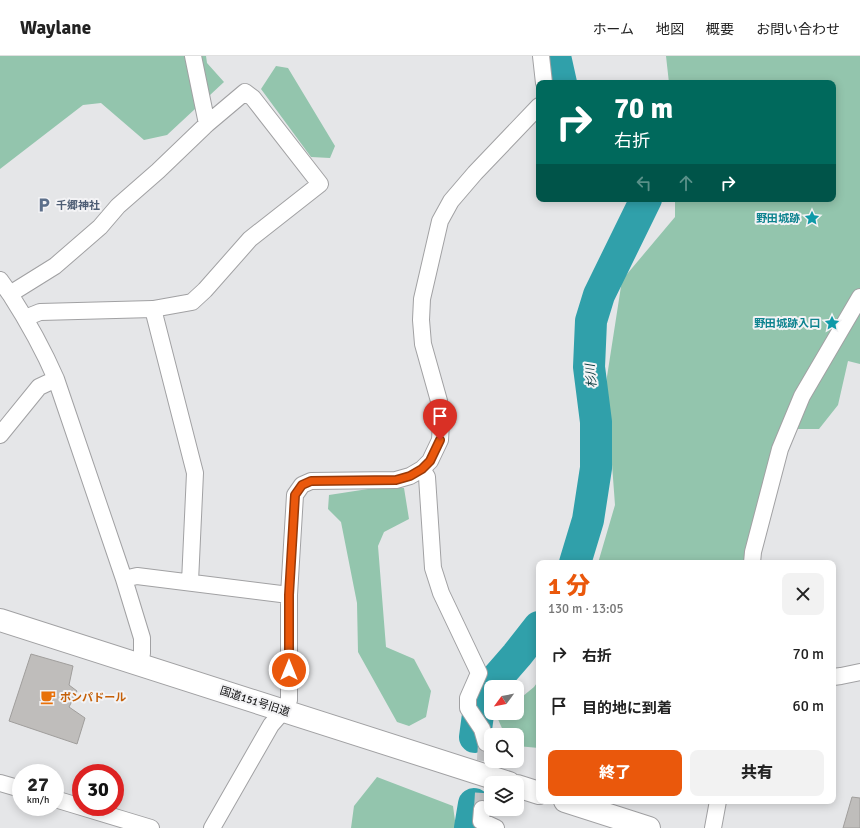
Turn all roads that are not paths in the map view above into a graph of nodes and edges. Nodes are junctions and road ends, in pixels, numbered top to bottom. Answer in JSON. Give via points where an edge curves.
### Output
{"nodes":[{"id":1,"x":193,"y":56,"type":"edge"},
{"id":2,"x":541,"y":56,"type":"edge"},
{"id":3,"x":544,"y":80,"type":"edge"},
{"id":4,"x":536,"y":109,"type":"edge"},
{"id":5,"x":208,"y":124,"type":"junction"},
{"id":6,"x":0,"y":280,"type":"edge"},
{"id":7,"x":10,"y":294,"type":"junction"},
{"id":8,"x":860,"y":297,"type":"edge"},
{"id":9,"x":154,"y":310,"type":"junction"},
{"id":10,"x":25,"y":318,"type":"junction"},
{"id":11,"x":56,"y":379,"type":"junction"},
{"id":12,"x":0,"y":435,"type":"edge"},
{"id":13,"x":422,"y":469,"type":"junction"},
{"id":14,"x":752,"y":560,"type":"edge"},
{"id":15,"x":124,"y":579,"type":"junction"},
{"id":16,"x":190,"y":582,"type":"junction"},
{"id":17,"x":289,"y":595,"type":"junction"},
{"id":18,"x":0,"y":620,"type":"edge"},
{"id":19,"x":140,"y":664,"type":"junction"},
{"id":20,"x":860,"y":672,"type":"edge"},
{"id":21,"x":836,"y":677,"type":"edge"},
{"id":22,"x":284,"y":710,"type":"junction"},
{"id":23,"x":484,"y":736,"type":"tunnel mouth"},
{"id":24,"x":487,"y":776,"type":"edge"},
{"id":25,"x":0,"y":783,"type":"edge"},
{"id":26,"x":12,"y":786,"type":"edge"},
{"id":27,"x":524,"y":788,"type":"edge"},
{"id":28,"x":536,"y":792,"type":"edge"},
{"id":29,"x":64,"y":802,"type":"edge"},
{"id":30,"x":574,"y":804,"type":"edge"},
{"id":31,"x":717,"y":804,"type":"edge"},
{"id":32,"x":482,"y":809,"type":"tunnel mouth"},
{"id":33,"x":151,"y":828,"type":"edge"},
{"id":34,"x":212,"y":828,"type":"edge"},
{"id":35,"x":496,"y":828,"type":"edge"},
{"id":36,"x":649,"y":828,"type":"edge"},
{"id":37,"x":713,"y":828,"type":"edge"}],
"edges":[{"from":1,"to":5,"type":"street"},
{"from":2,"to":3,"type":"street"},
{"from":4,"to":13,"type":"street","via":[[475,173],[451,201],[440,221],[422,299],[421,320],[423,344],[438,401],[440,440],[430,461]]},
{"from":5,"to":7,"type":"street","via":[[118,206],[100,227],[55,266]]},
{"from":5,"to":9,"type":"street","via":[[245,92],[253,98],[320,184],[250,239],[192,302]]},
{"from":6,"to":7,"type":"street"},
{"from":7,"to":10,"type":"street"},
{"from":8,"to":14,"type":"street","via":[[802,396],[780,449]]},
{"from":9,"to":10,"type":"street","via":[[40,312]]},
{"from":9,"to":16,"type":"street","via":[[195,473]]},
{"from":10,"to":11,"type":"street"},
{"from":11,"to":12,"type":"street","via":[[38,387]]},
{"from":11,"to":15,"type":"street"},
{"from":13,"to":17,"type":"street","via":[[396,480],[311,481],[302,485],[295,495]]},
{"from":13,"to":23,"type":"street","via":[[427,477],[433,568],[441,593],[479,673],[468,698],[468,708]]},
{"from":15,"to":16,"type":"street","via":[[137,576]]},
{"from":15,"to":19,"type":"street","via":[[142,638]]},
{"from":16,"to":17,"type":"street"},
{"from":17,"to":22,"type":"street","via":[[289,700]]},
{"from":18,"to":19,"type":"street","name":"国道151号旧道"},
{"from":19,"to":22,"type":"street","name":"国道151号旧道"},
{"from":20,"to":21,"type":"street"},
{"from":22,"to":24,"type":"street","name":"国道151号旧道"},
{"from":22,"to":34,"type":"street","via":[[270,725]]},
{"from":25,"to":26,"type":"street"},
{"from":27,"to":28,"type":"street"},
{"from":29,"to":33,"type":"street"},
{"from":30,"to":36,"type":"street"},
{"from":31,"to":37,"type":"street"},
{"from":32,"to":35,"type":"street","via":[[481,821]]}]}
